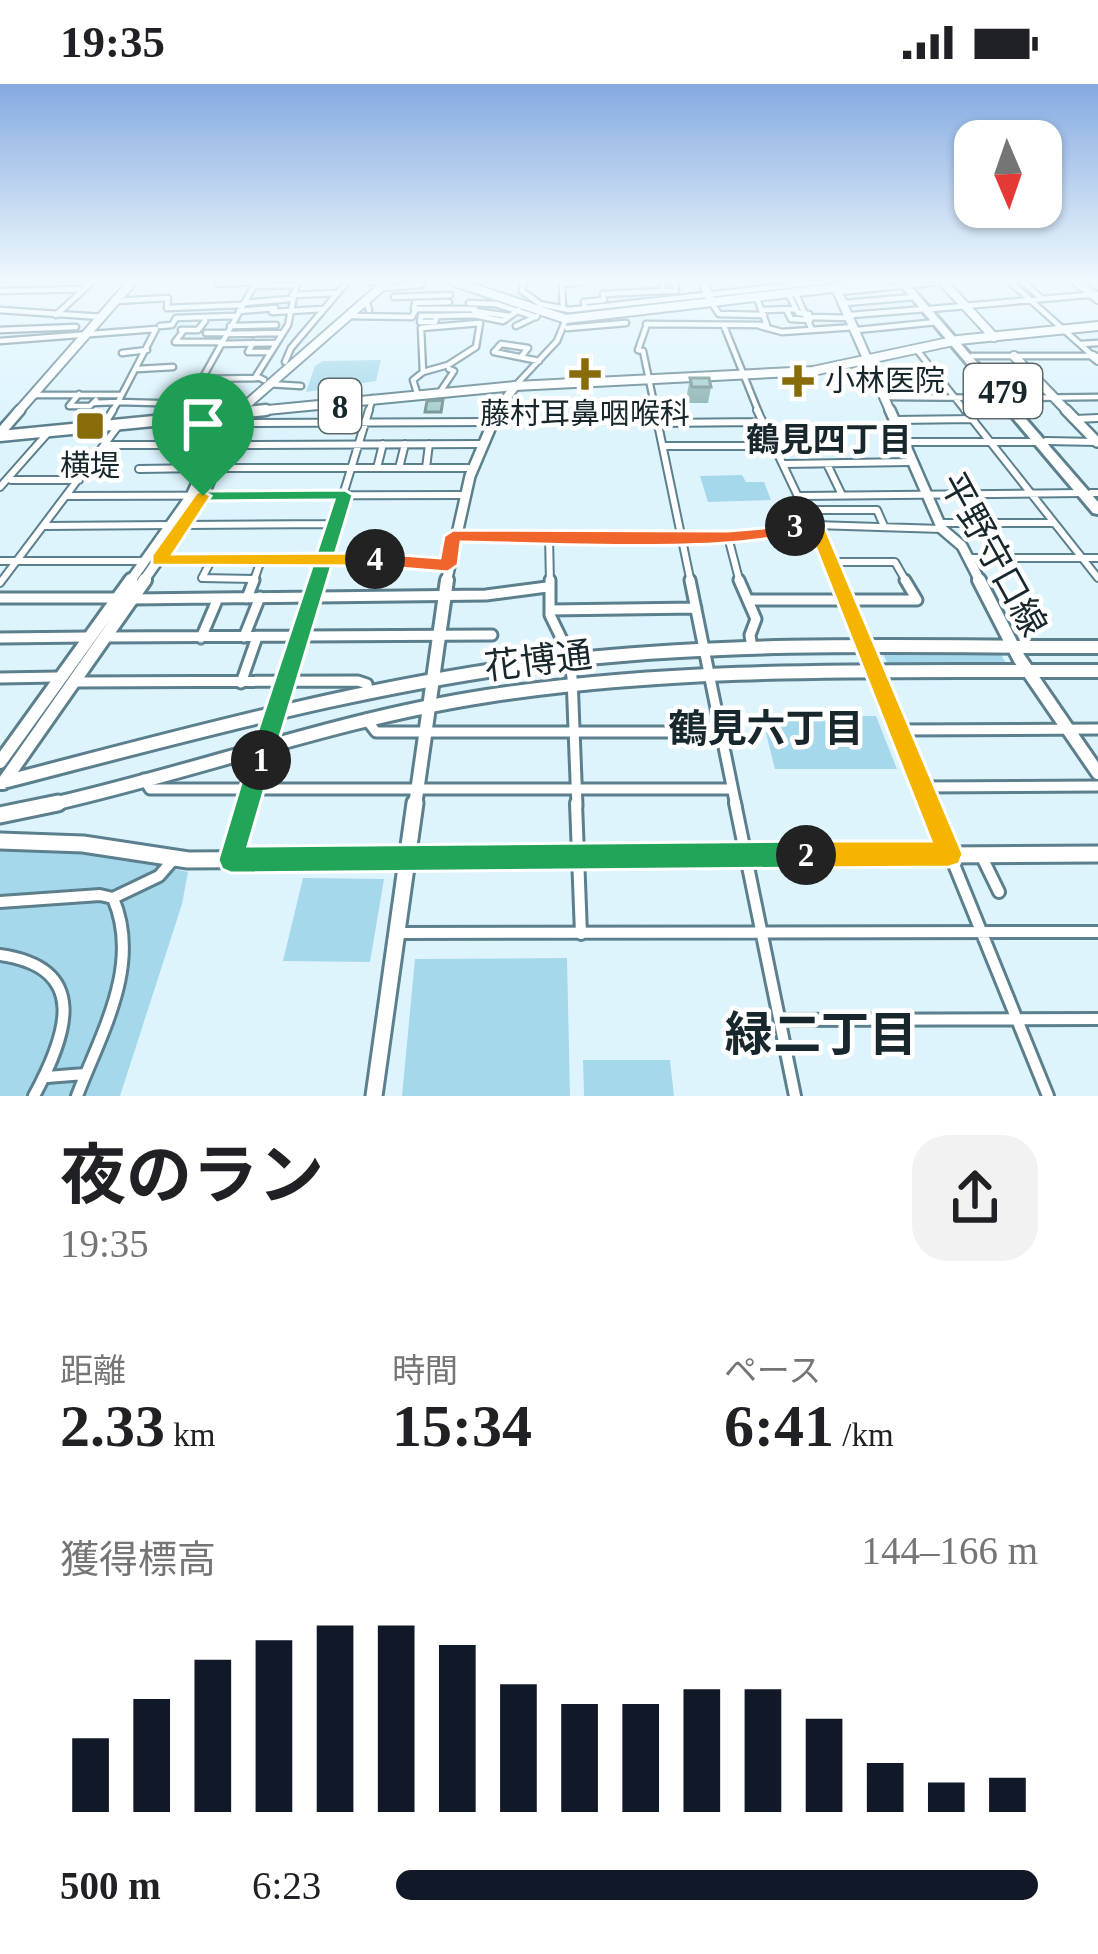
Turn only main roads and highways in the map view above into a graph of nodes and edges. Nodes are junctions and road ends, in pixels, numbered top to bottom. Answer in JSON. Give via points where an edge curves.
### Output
{"nodes":[{"id":1,"x":944,"y":329,"type":"edge"},
{"id":2,"x":946,"y":329,"type":"edge"},
{"id":3,"x":1071,"y":329,"type":"edge"},
{"id":4,"x":956,"y":341,"type":"junction"},
{"id":5,"x":513,"y":388,"type":"junction"},
{"id":6,"x":418,"y":397,"type":"junction"},
{"id":7,"x":1005,"y":398,"type":"junction"},
{"id":8,"x":119,"y":426,"type":"junction"},
{"id":9,"x":0,"y":436,"type":"edge"},
{"id":10,"x":1094,"y":498,"type":"edge"}],
"edges":[{"from":1,"to":4,"type":"highway","number":"479"},
{"from":2,"to":4,"type":"highway","number":"479"},
{"from":3,"to":4,"type":"main road","number":"8"},
{"from":4,"to":5,"type":"main road","number":"8","via":[[814,370]]},
{"from":4,"to":7,"type":"highway","number":"479"},
{"from":4,"to":7,"type":"highway","number":"479"},
{"from":5,"to":6,"type":"main road","number":"8"},
{"from":5,"to":6,"type":"main road","number":"8"},
{"from":6,"to":8,"type":"main road","number":"8"},
{"from":7,"to":10,"type":"highway","number":"479"},
{"from":8,"to":9,"type":"main road","number":"8"},
{"from":8,"to":9,"type":"main road","number":"8"}]}
